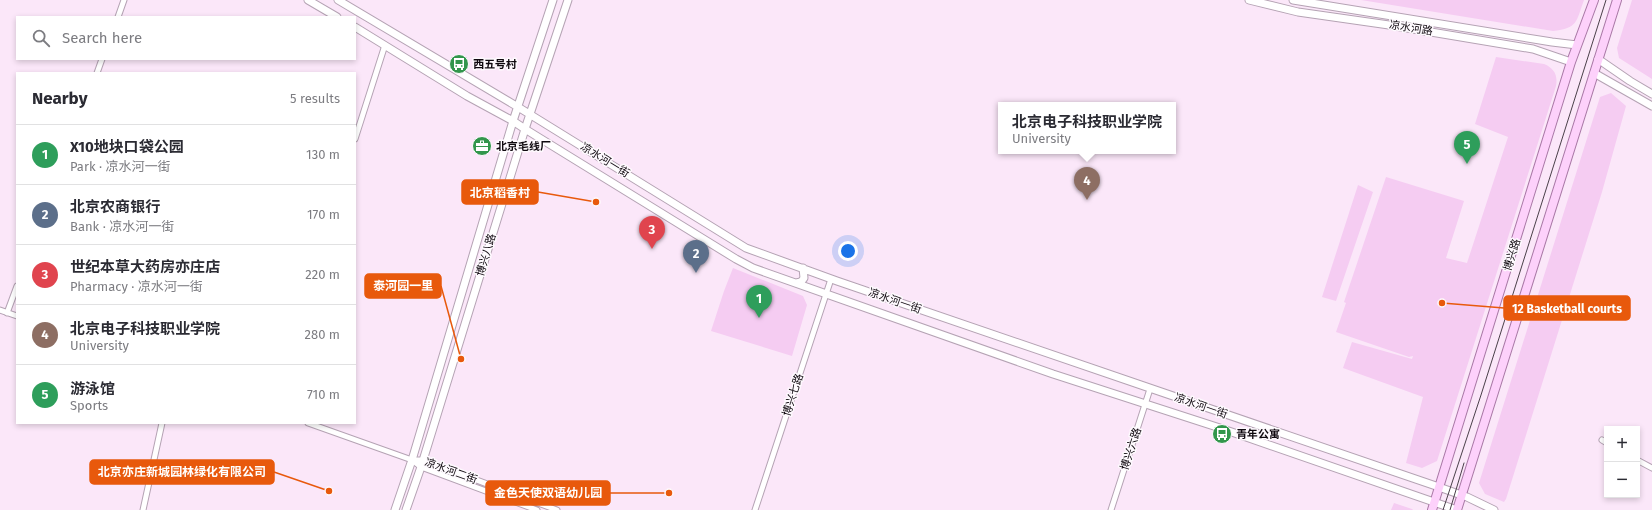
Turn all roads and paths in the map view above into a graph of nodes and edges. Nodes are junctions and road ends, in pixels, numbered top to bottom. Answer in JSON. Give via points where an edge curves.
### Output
{"nodes":[{"id":1,"x":124,"y":0,"type":"edge"},
{"id":2,"x":308,"y":0,"type":"edge"},
{"id":3,"x":338,"y":0,"type":"edge"},
{"id":4,"x":553,"y":0,"type":"edge"},
{"id":5,"x":568,"y":0,"type":"edge"},
{"id":6,"x":1249,"y":0,"type":"edge"},
{"id":7,"x":1293,"y":0,"type":"edge"},
{"id":8,"x":1594,"y":0,"type":"edge"},
{"id":9,"x":1617,"y":0,"type":"edge"},
{"id":10,"x":118,"y":16,"type":"edge"},
{"id":11,"x":335,"y":16,"type":"edge"},
{"id":12,"x":356,"y":28,"type":"edge"},
{"id":13,"x":1552,"y":42,"type":"junction"},
{"id":14,"x":385,"y":45,"type":"junction"},
{"id":15,"x":1577,"y":45,"type":"junction"},
{"id":16,"x":1549,"y":54,"type":"junction"},
{"id":17,"x":1598,"y":59,"type":"junction"},
{"id":18,"x":102,"y":60,"type":"edge"},
{"id":19,"x":1571,"y":62,"type":"junction"},
{"id":20,"x":97,"y":72,"type":"edge"},
{"id":21,"x":1594,"y":72,"type":"junction"},
{"id":22,"x":1630,"y":81,"type":"junction"},
{"id":23,"x":1621,"y":87,"type":"junction"},
{"id":24,"x":1652,"y":94,"type":"edge"},
{"id":25,"x":1652,"y":106,"type":"edge"},
{"id":26,"x":518,"y":107,"type":"junction"},
{"id":27,"x":530,"y":114,"type":"junction"},
{"id":28,"x":513,"y":121,"type":"junction"},
{"id":29,"x":525,"y":129,"type":"junction"},
{"id":30,"x":356,"y":136,"type":"edge"},
{"id":31,"x":803,"y":268,"type":"junction"},
{"id":32,"x":831,"y":279,"type":"junction"},
{"id":33,"x":796,"y":283,"type":"junction"},
{"id":34,"x":16,"y":289,"type":"edge"},
{"id":35,"x":826,"y":294,"type":"junction"},
{"id":36,"x":0,"y":310,"type":"edge"},
{"id":37,"x":7,"y":313,"type":"junction"},
{"id":38,"x":16,"y":316,"type":"edge"},
{"id":39,"x":1150,"y":389,"type":"junction"},
{"id":40,"x":1146,"y":404,"type":"junction"},
{"id":41,"x":162,"y":424,"type":"edge"},
{"id":42,"x":311,"y":424,"type":"edge"},
{"id":43,"x":412,"y":460,"type":"junction"},
{"id":44,"x":423,"y":460,"type":"junction"},
{"id":45,"x":1640,"y":462,"type":"edge"},
{"id":46,"x":421,"y":467,"type":"junction"},
{"id":47,"x":1652,"y":468,"type":"edge"},
{"id":48,"x":1440,"y":488,"type":"junction"},
{"id":49,"x":1461,"y":495,"type":"junction"},
{"id":50,"x":1433,"y":506,"type":"edge"},
{"id":51,"x":143,"y":510,"type":"edge"},
{"id":52,"x":395,"y":510,"type":"edge"},
{"id":53,"x":406,"y":510,"type":"edge"},
{"id":54,"x":537,"y":510,"type":"edge"},
{"id":55,"x":557,"y":510,"type":"edge"},
{"id":56,"x":755,"y":510,"type":"edge"},
{"id":57,"x":1111,"y":510,"type":"edge"},
{"id":58,"x":1457,"y":510,"type":"edge"},
{"id":59,"x":1494,"y":510,"type":"edge"}],
"edges":[{"from":1,"to":10,"type":"street"},
{"from":2,"to":11,"type":"main road"},
{"from":3,"to":26,"type":"main road","name":"凉水河一街"},
{"from":4,"to":26,"type":"main road","name":"博兴八路"},
{"from":5,"to":27,"type":"main road","name":"博兴八路"},
{"from":6,"to":16,"type":"main road","name":"凉水河路","via":[[1298,12],[1420,30]]},
{"from":7,"to":13,"type":"main road","name":"凉水河路"},
{"from":8,"to":15,"type":"main road","name":"博兴路"},
{"from":9,"to":17,"type":"main road","name":"博兴路"},
{"from":12,"to":14,"type":"main road","name":"凉水河一街"},
{"from":13,"to":15,"type":"main road","name":"凉水河路"},
{"from":13,"to":16,"type":"main road"},
{"from":14,"to":28,"type":"main road","name":"凉水河一街"},
{"from":14,"to":30,"type":"street"},
{"from":15,"to":19,"type":"main road","name":"博兴路"},
{"from":16,"to":19,"type":"main road","name":"凉水河路"},
{"from":17,"to":21,"type":"main road","name":"博兴路"},
{"from":17,"to":22,"type":"main road"},
{"from":18,"to":20,"type":"street"},
{"from":19,"to":48,"type":"main road","name":"博兴路"},
{"from":21,"to":23,"type":"main road"},
{"from":21,"to":49,"type":"main road","name":"博兴路"},
{"from":22,"to":23,"type":"main road","via":[[1623,83]]},
{"from":22,"to":24,"type":"main road"},
{"from":23,"to":25,"type":"main road"},
{"from":26,"to":27,"type":"main road","name":"凉水河一街"},
{"from":26,"to":28,"type":"main road","name":"博兴八路"},
{"from":27,"to":29,"type":"main road","name":"博兴八路"},
{"from":27,"to":31,"type":"main road","name":"凉水河一街","via":[[746,248]]},
{"from":28,"to":29,"type":"main road","name":"凉水河一街"},
{"from":28,"to":43,"type":"main road","name":"博兴八路"},
{"from":29,"to":33,"type":"main road","name":"凉水河一街","via":[[736,259],[753,268]]},
{"from":29,"to":44,"type":"main road","name":"博兴八路"},
{"from":31,"to":32,"type":"main road","name":"凉水河一街"},
{"from":31,"to":33,"type":"main road","via":[[804,278]]},
{"from":32,"to":35,"type":"street","name":"博兴七路"},
{"from":32,"to":39,"type":"main road","name":"凉水河一街"},
{"from":33,"to":35,"type":"main road","name":"凉水河一街"},
{"from":34,"to":37,"type":"street"},
{"from":35,"to":40,"type":"main road","name":"凉水河一街"},
{"from":35,"to":56,"type":"street","name":"博兴七路"},
{"from":36,"to":37,"type":"street"},
{"from":37,"to":38,"type":"street"},
{"from":39,"to":40,"type":"street","name":"博兴六路"},
{"from":39,"to":48,"type":"main road","name":"凉水河一街"},
{"from":40,"to":50,"type":"main road","name":"凉水河一街"},
{"from":40,"to":57,"type":"street","name":"博兴六路"},
{"from":41,"to":51,"type":"street"},
{"from":42,"to":43,"type":"street","name":"凉水河二街"},
{"from":43,"to":44,"type":"street","name":"凉水河二街"},
{"from":43,"to":46,"type":"street","name":"凉水河二街"},
{"from":43,"to":52,"type":"main road","name":"博兴八路"},
{"from":44,"to":46,"type":"main road","name":"博兴八路"},
{"from":44,"to":55,"type":"street","name":"凉水河二街"},
{"from":45,"to":47,"type":"street"},
{"from":46,"to":53,"type":"main road","name":"博兴八路"},
{"from":46,"to":54,"type":"street","name":"凉水河二街"},
{"from":48,"to":49,"type":"main road","name":"凉水河一街"},
{"from":48,"to":50,"type":"main road","name":"博兴路"},
{"from":49,"to":58,"type":"main road","name":"博兴路"},
{"from":49,"to":59,"type":"main road","name":"凉水河一街"},
{"from":50,"to":58,"type":"main road","name":"凉水河一街"}]}
